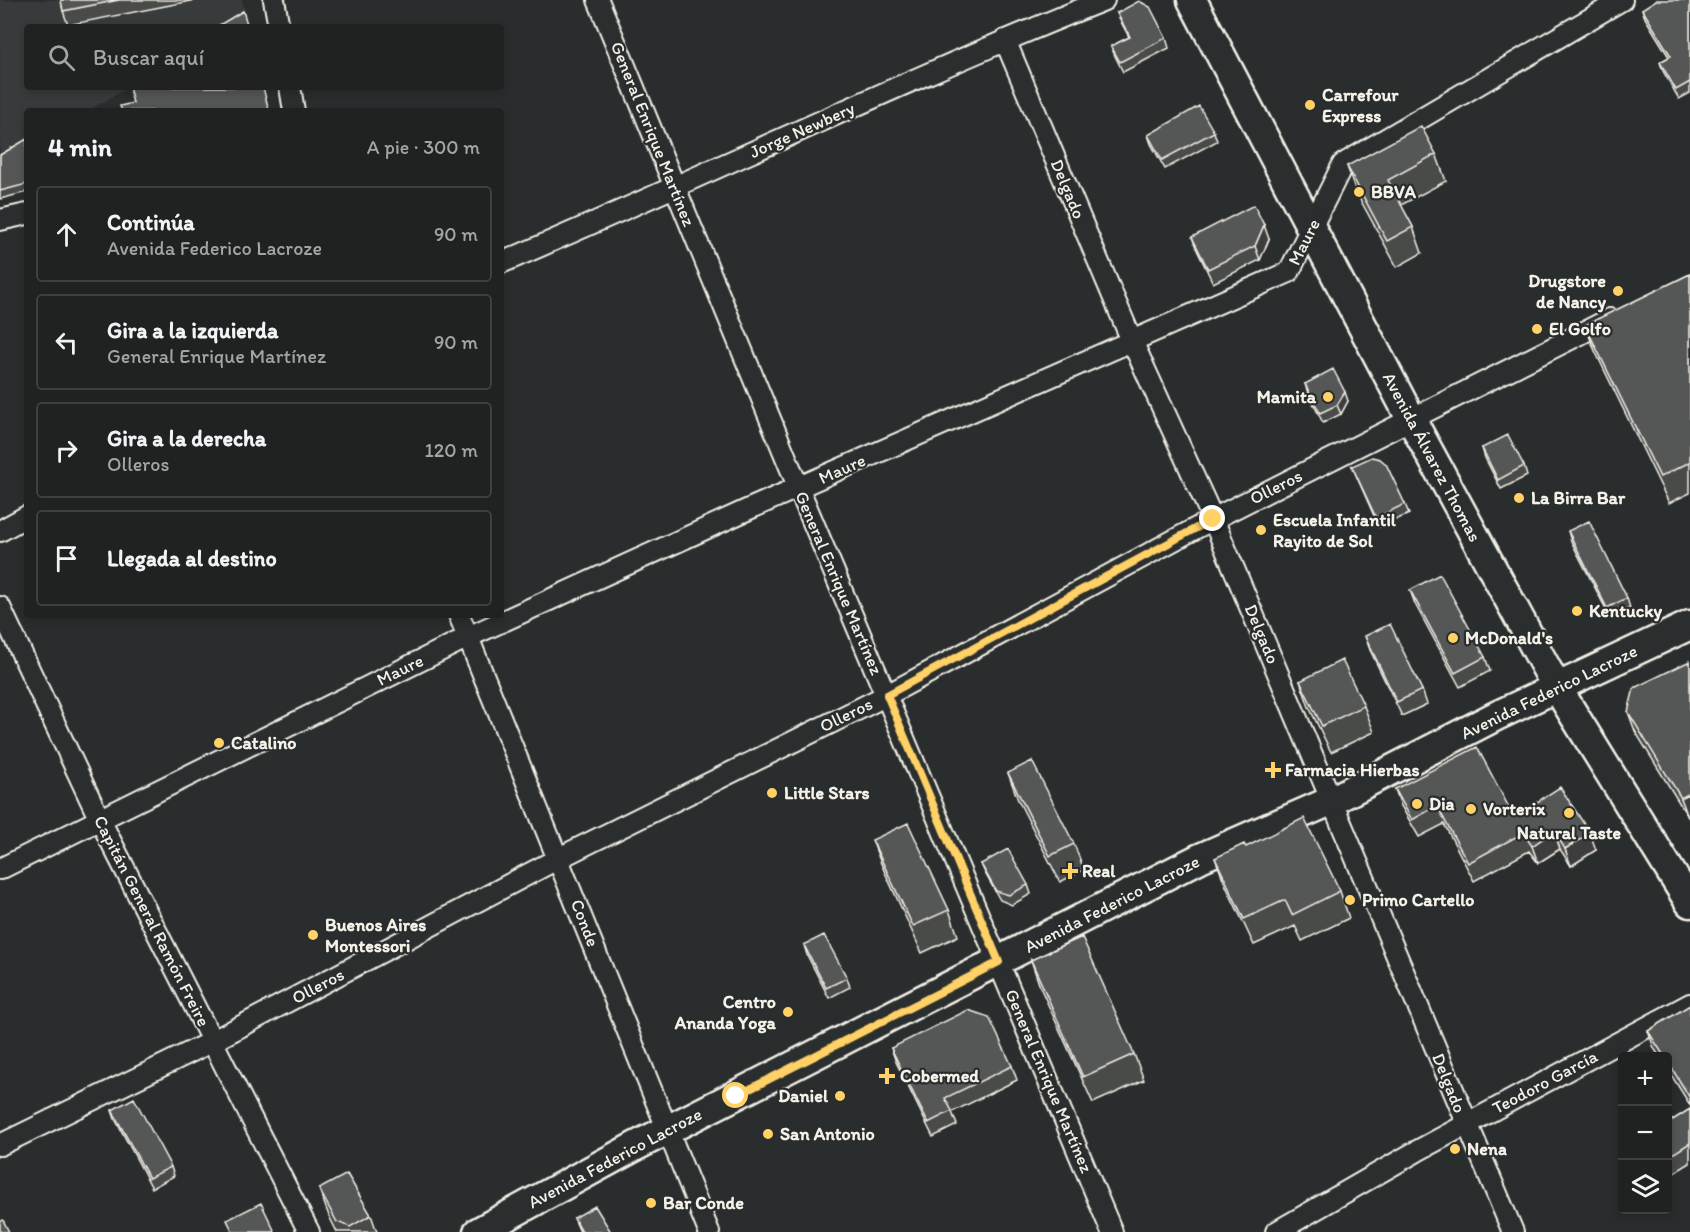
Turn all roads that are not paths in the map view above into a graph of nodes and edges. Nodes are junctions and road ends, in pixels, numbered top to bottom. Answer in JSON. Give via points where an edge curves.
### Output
{"nodes":[{"id":1,"x":274,"y":0,"type":"edge"},
{"id":2,"x":598,"y":0,"type":"edge"},
{"id":3,"x":1104,"y":0,"type":"edge"},
{"id":4,"x":1192,"y":0,"type":"edge"},
{"id":5,"x":1622,"y":0,"type":"edge"},
{"id":6,"x":278,"y":24,"type":"edge"},
{"id":7,"x":1005,"y":40,"type":"junction"},
{"id":8,"x":290,"y":90,"type":"edge"},
{"id":9,"x":294,"y":108,"type":"edge"},
{"id":10,"x":676,"y":188,"type":"junction"},
{"id":11,"x":24,"y":215,"type":"edge"},
{"id":12,"x":0,"y":220,"type":"edge"},
{"id":13,"x":1311,"y":228,"type":"junction"},
{"id":14,"x":504,"y":262,"type":"edge"},
{"id":15,"x":1628,"y":310,"type":"edge"},
{"id":16,"x":1132,"y":341,"type":"junction"},
{"id":17,"x":1410,"y":417,"type":"junction"},
{"id":18,"x":799,"y":489,"type":"junction"},
{"id":19,"x":24,"y":518,"type":"edge"},
{"id":20,"x":1213,"y":519,"type":"junction"},
{"id":21,"x":0,"y":531,"type":"edge"},
{"id":22,"x":0,"y":608,"type":"edge"},
{"id":23,"x":460,"y":618,"type":"edge"},
{"id":24,"x":1690,"y":625,"type":"edge"},
{"id":25,"x":468,"y":637,"type":"junction"},
{"id":26,"x":1556,"y":686,"type":"junction"},
{"id":27,"x":887,"y":695,"type":"junction"},
{"id":28,"x":1333,"y":800,"type":"junction"},
{"id":29,"x":99,"y":818,"type":"junction"},
{"id":30,"x":559,"y":858,"type":"junction"},
{"id":31,"x":0,"y":869,"type":"edge"},
{"id":32,"x":1690,"y":903,"type":"edge"},
{"id":33,"x":999,"y":962,"type":"junction"},
{"id":34,"x":1690,"y":1004,"type":"edge"},
{"id":35,"x":213,"y":1041,"type":"junction"},
{"id":36,"x":1466,"y":1125,"type":"junction"},
{"id":37,"x":667,"y":1131,"type":"junction"},
{"id":38,"x":0,"y":1145,"type":"edge"},
{"id":39,"x":309,"y":1232,"type":"edge"},
{"id":40,"x":478,"y":1232,"type":"edge"},
{"id":41,"x":709,"y":1232,"type":"edge"},
{"id":42,"x":1112,"y":1232,"type":"edge"},
{"id":43,"x":1276,"y":1232,"type":"edge"},
{"id":44,"x":1512,"y":1232,"type":"edge"}],
"edges":[{"from":1,"to":6,"type":"street"},
{"from":2,"to":10,"type":"street","name":"General Enrique Martínez"},
{"from":3,"to":7,"type":"street","name":"Jorge Newbery"},
{"from":4,"to":13,"type":"main road","name":"Avenida Álvarez Thomas"},
{"from":5,"to":13,"type":"street","name":"Maure","via":[[1343,164]]},
{"from":7,"to":10,"type":"street","name":"Jorge Newbery"},
{"from":7,"to":16,"type":"street","name":"Delgado"},
{"from":8,"to":9,"type":"street"},
{"from":10,"to":14,"type":"street","name":"Jorge Newbery"},
{"from":10,"to":18,"type":"street","name":"General Enrique Martínez"},
{"from":11,"to":12,"type":"street"},
{"from":13,"to":16,"type":"street","name":"Maure","via":[[1288,272]]},
{"from":13,"to":17,"type":"main road","name":"Avenida Álvarez Thomas"},
{"from":15,"to":17,"type":"street","name":"Olleros"},
{"from":16,"to":18,"type":"street","name":"Maure"},
{"from":16,"to":20,"type":"street","name":"Delgado"},
{"from":17,"to":20,"type":"street","name":"Olleros"},
{"from":17,"to":26,"type":"main road","name":"Avenida Álvarez Thomas"},
{"from":18,"to":25,"type":"street","name":"Maure"},
{"from":18,"to":27,"type":"street","name":"General Enrique Martínez"},
{"from":19,"to":21,"type":"street"},
{"from":20,"to":27,"type":"street","name":"Olleros"},
{"from":20,"to":28,"type":"street","name":"Delgado"},
{"from":22,"to":29,"type":"street","name":"Capitán General Ramón Freire"},
{"from":23,"to":25,"type":"street","name":"Conde"},
{"from":24,"to":26,"type":"main road","name":"Avenida Federico Lacroze"},
{"from":25,"to":29,"type":"street","name":"Maure"},
{"from":25,"to":30,"type":"street","name":"Conde"},
{"from":26,"to":28,"type":"main road","name":"Avenida Federico Lacroze"},
{"from":26,"to":32,"type":"main road","name":"Avenida Álvarez Thomas"},
{"from":27,"to":30,"type":"street","name":"Olleros"},
{"from":27,"to":33,"type":"street","name":"General Enrique Martínez"},
{"from":28,"to":33,"type":"main road","name":"Avenida Federico Lacroze","via":[[1200,858]]},
{"from":28,"to":36,"type":"street","name":"Delgado"},
{"from":29,"to":31,"type":"street","name":"Maure"},
{"from":29,"to":35,"type":"street","name":"Capitán General Ramón Freire"},
{"from":30,"to":35,"type":"street","name":"Olleros"},
{"from":30,"to":37,"type":"street","name":"Conde"},
{"from":33,"to":37,"type":"main road","name":"Avenida Federico Lacroze"},
{"from":33,"to":42,"type":"street","name":"General Enrique Martínez"},
{"from":34,"to":36,"type":"street","name":"Teodoro García"},
{"from":35,"to":38,"type":"street","name":"Olleros"},
{"from":35,"to":39,"type":"street","name":"Capitán General Ramón Freire"},
{"from":36,"to":43,"type":"street","name":"Teodoro García"},
{"from":36,"to":44,"type":"street","name":"Delgado"},
{"from":37,"to":40,"type":"main road","name":"Avenida Federico Lacroze"},
{"from":37,"to":41,"type":"street","name":"Conde"}]}
